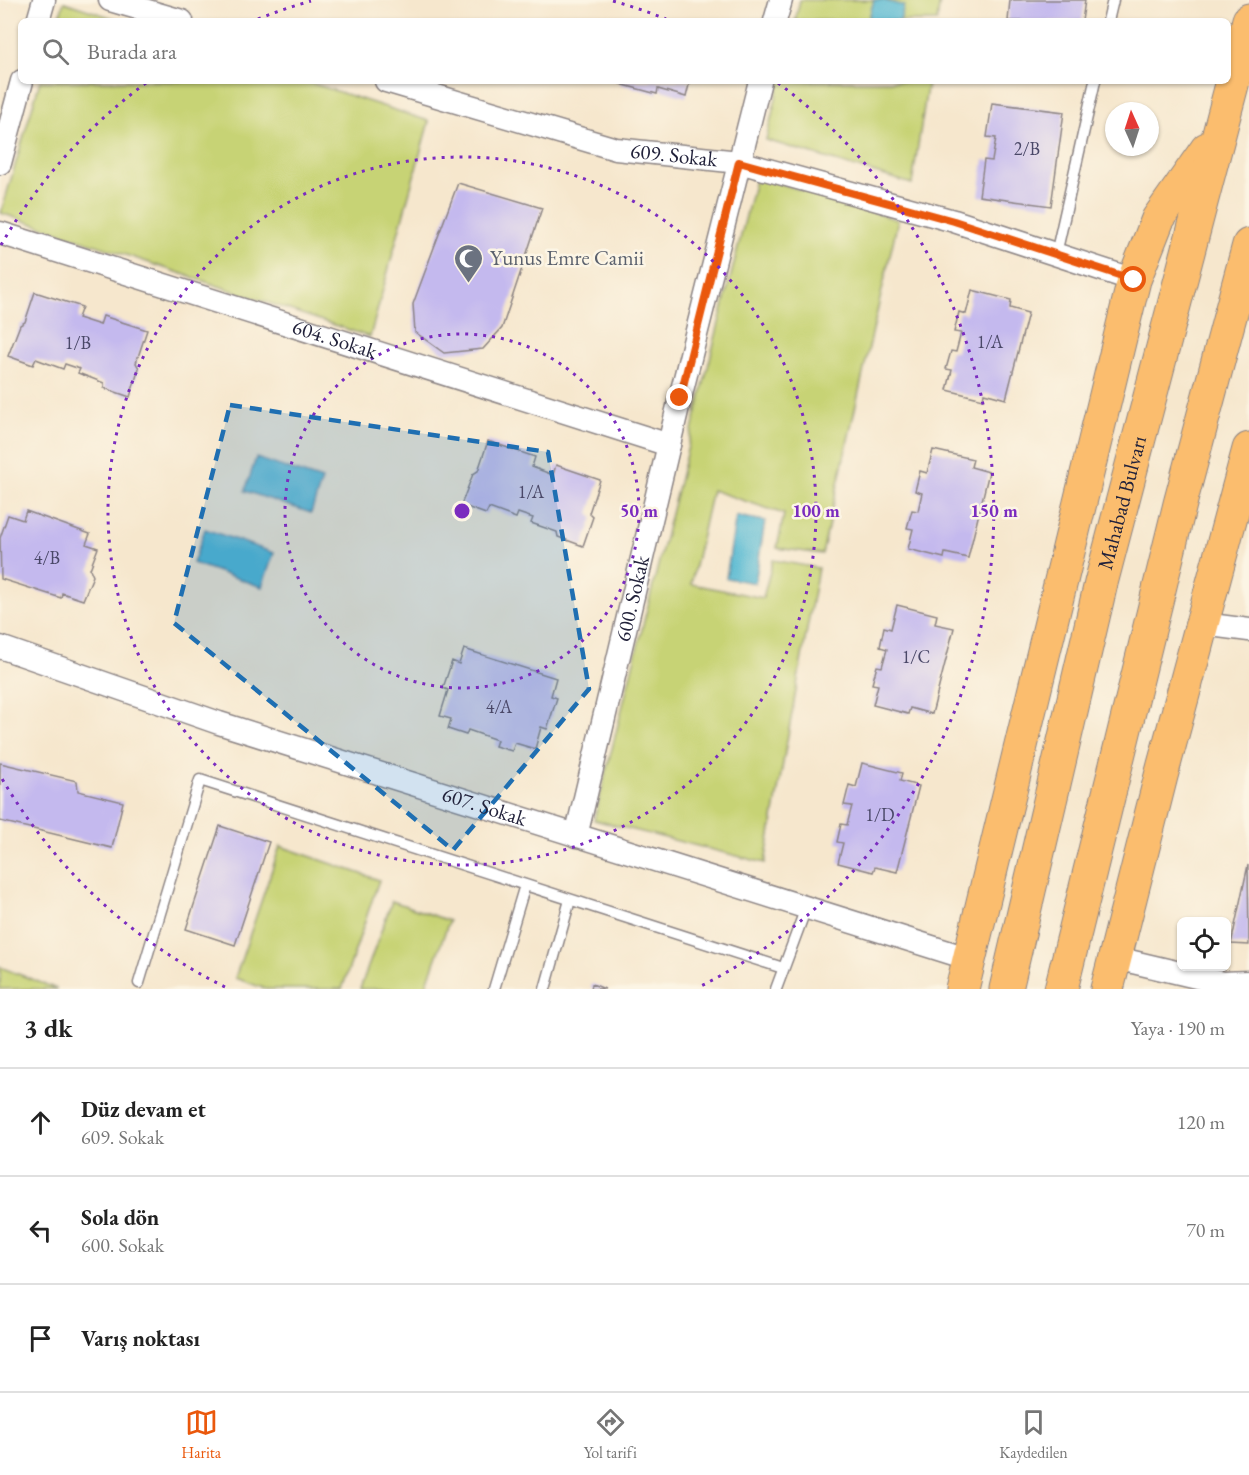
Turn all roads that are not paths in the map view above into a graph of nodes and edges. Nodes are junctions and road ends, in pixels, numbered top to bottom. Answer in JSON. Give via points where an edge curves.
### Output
{"nodes":[{"id":1,"x":44,"y":0,"type":"edge"},
{"id":2,"x":110,"y":0,"type":"edge"},
{"id":3,"x":781,"y":0,"type":"edge"},
{"id":4,"x":1113,"y":0,"type":"edge"},
{"id":5,"x":39,"y":18,"type":"edge"},
{"id":6,"x":172,"y":18,"type":"edge"},
{"id":7,"x":777,"y":18,"type":"edge"},
{"id":8,"x":1109,"y":18,"type":"edge"},
{"id":9,"x":1249,"y":21,"type":"edge"},
{"id":10,"x":21,"y":84,"type":"edge"},
{"id":11,"x":396,"y":84,"type":"edge"},
{"id":12,"x":759,"y":84,"type":"edge"},
{"id":13,"x":1094,"y":84,"type":"edge"},
{"id":14,"x":1222,"y":128,"type":"junction"},
{"id":15,"x":739,"y":162,"type":"junction"},
{"id":16,"x":0,"y":164,"type":"edge"},
{"id":17,"x":0,"y":232,"type":"edge"},
{"id":18,"x":1249,"y":244,"type":"edge"},
{"id":19,"x":1056,"y":255,"type":"junction"},
{"id":20,"x":1134,"y":280,"type":"junction"},
{"id":21,"x":669,"y":445,"type":"junction"},
{"id":22,"x":1249,"y":449,"type":"edge"},
{"id":23,"x":1203,"y":624,"type":"junction"},
{"id":24,"x":1249,"y":630,"type":"edge"},
{"id":25,"x":0,"y":647,"type":"edge"},
{"id":26,"x":576,"y":836,"type":"junction"},
{"id":27,"x":525,"y":885,"type":"junction"},
{"id":28,"x":570,"y":900,"type":"junction"},
{"id":29,"x":806,"y":908,"type":"junction"},
{"id":30,"x":1116,"y":958,"type":"junction"},
{"id":31,"x":783,"y":968,"type":"junction"},
{"id":32,"x":966,"y":974,"type":"edge"},
{"id":33,"x":1249,"y":982,"type":"edge"},
{"id":34,"x":139,"y":983,"type":"dead end"},
{"id":35,"x":494,"y":989,"type":"edge"},
{"id":36,"x":545,"y":989,"type":"edge"},
{"id":37,"x":776,"y":989,"type":"edge"},
{"id":38,"x":1006,"y":989,"type":"edge"},
{"id":39,"x":1061,"y":989,"type":"edge"},
{"id":40,"x":1107,"y":989,"type":"edge"}],
"edges":[{"from":1,"to":5,"type":"street"},
{"from":2,"to":6,"type":"street"},
{"from":3,"to":7,"type":"street"},
{"from":4,"to":8,"type":"lane"},
{"from":9,"to":14,"type":"main road","name":"Mahabad Bulvarı"},
{"from":10,"to":16,"type":"street"},
{"from":11,"to":15,"type":"street","name":"609. Sokak","via":[[616,149]]},
{"from":12,"to":15,"type":"street","name":"600. Sokak"},
{"from":13,"to":19,"type":"lane"},
{"from":14,"to":20,"type":"main road","via":[[1158,219]]},
{"from":14,"to":38,"type":"main road","name":"Mahabad Bulvarı","via":[[1101,583]]},
{"from":15,"to":19,"type":"street","name":"609. Sokak","via":[[954,221]]},
{"from":15,"to":21,"type":"street","name":"600. Sokak"},
{"from":17,"to":21,"type":"street","name":"604. Sokak"},
{"from":18,"to":39,"type":"main road","via":[[1180,504]]},
{"from":19,"to":20,"type":"street","name":"609. Sokak"},
{"from":20,"to":32,"type":"main road"},
{"from":21,"to":26,"type":"street","name":"600. Sokak"},
{"from":22,"to":23,"type":"main road"},
{"from":23,"to":24,"type":"street"},
{"from":23,"to":30,"type":"main road"},
{"from":25,"to":26,"type":"street","name":"607. Sokak","via":[[219,723]]},
{"from":26,"to":29,"type":"street","name":"607. Sokak"},
{"from":27,"to":28,"type":"lane"},
{"from":27,"to":34,"type":"lane","via":[[200,780]]},
{"from":27,"to":35,"type":"lane"},
{"from":28,"to":31,"type":"lane"},
{"from":28,"to":36,"type":"lane"},
{"from":29,"to":31,"type":"lane"},
{"from":29,"to":32,"type":"street","name":"607. Sokak"},
{"from":30,"to":33,"type":"street","via":[[1222,983]]},
{"from":30,"to":40,"type":"main road"},
{"from":31,"to":37,"type":"lane"}]}
